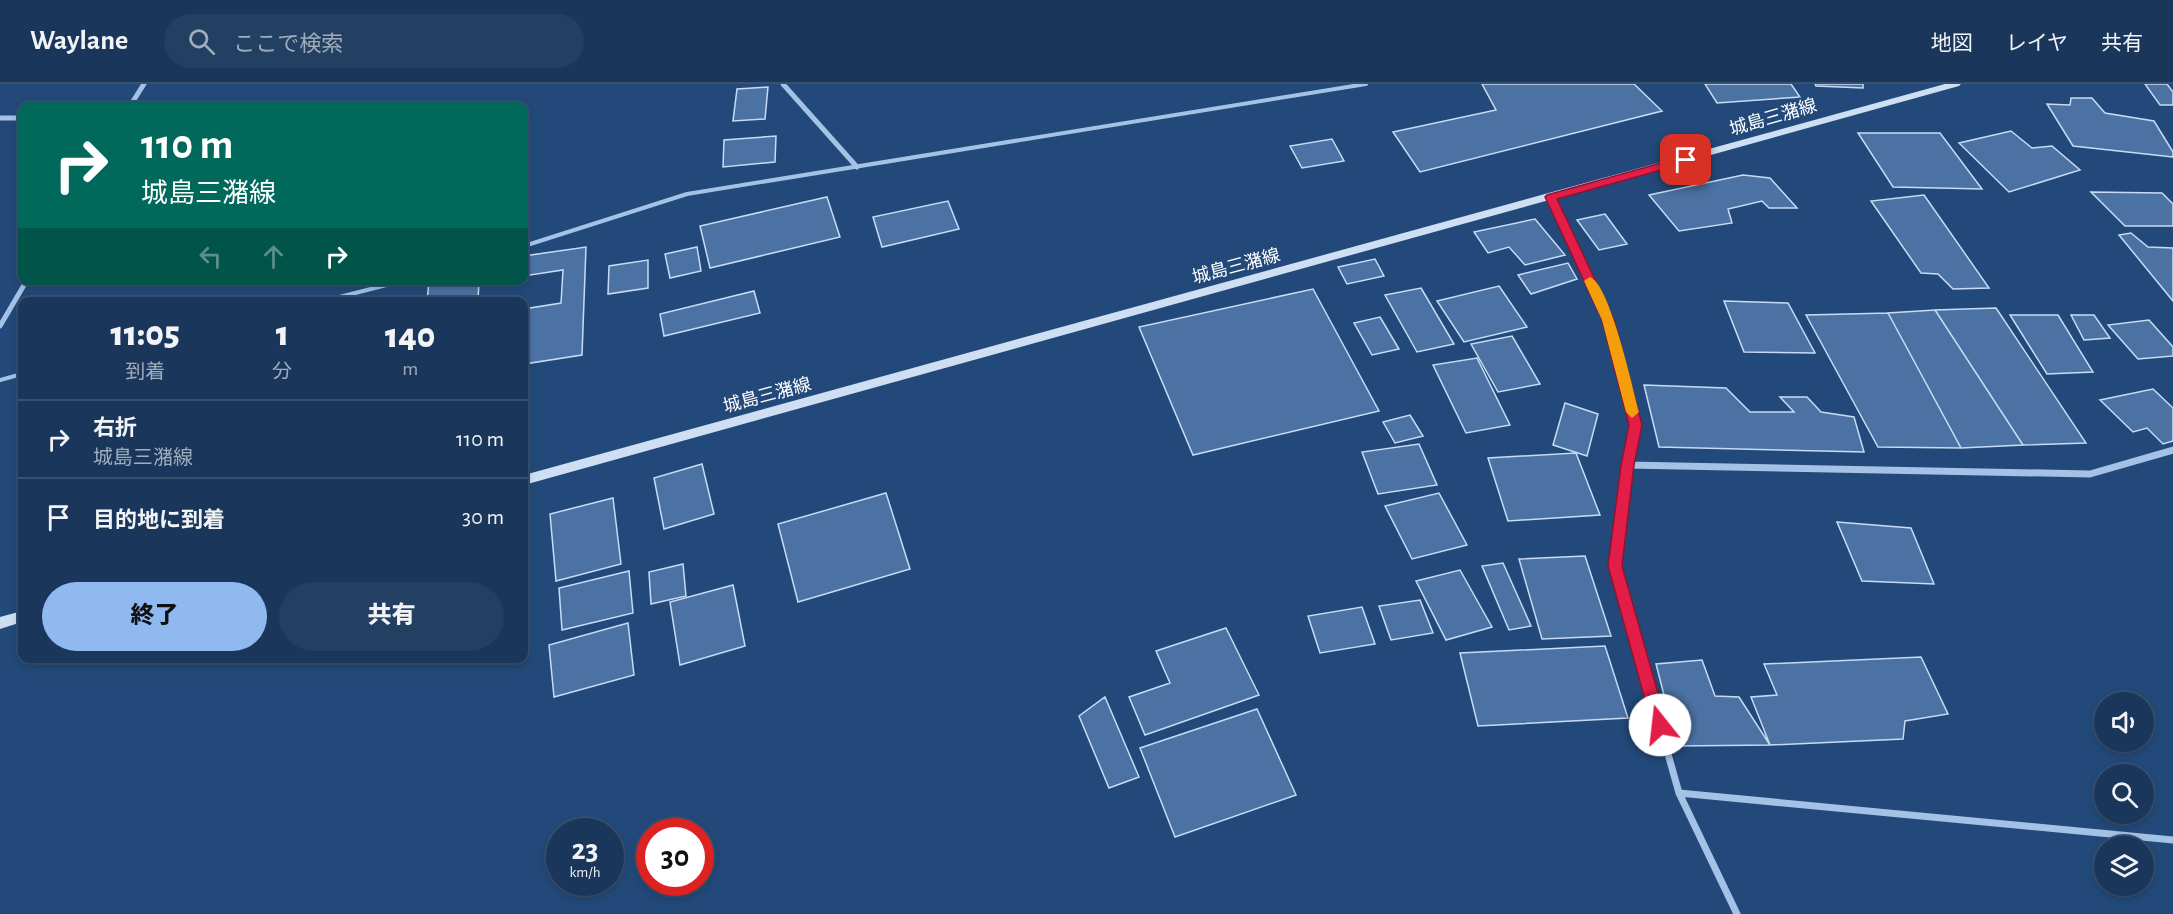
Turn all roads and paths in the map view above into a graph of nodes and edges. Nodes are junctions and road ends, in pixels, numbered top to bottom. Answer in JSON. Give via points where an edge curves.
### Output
{"nodes":[{"id":1,"x":144,"y":84,"type":"edge"},
{"id":2,"x":783,"y":84,"type":"edge"},
{"id":3,"x":1366,"y":84,"type":"edge"},
{"id":4,"x":1956,"y":84,"type":"edge"},
{"id":5,"x":133,"y":102,"type":"edge"},
{"id":6,"x":0,"y":118,"type":"edge"},
{"id":7,"x":18,"y":118,"type":"edge"},
{"id":8,"x":857,"y":167,"type":"junction"},
{"id":9,"x":1551,"y":197,"type":"junction"},
{"id":10,"x":528,"y":245,"type":"edge"},
{"id":11,"x":24,"y":285,"type":"edge"},
{"id":12,"x":386,"y":285,"type":"edge"},
{"id":13,"x":340,"y":297,"type":"edge"},
{"id":14,"x":0,"y":326,"type":"edge"},
{"id":15,"x":18,"y":375,"type":"edge"},
{"id":16,"x":0,"y":380,"type":"edge"},
{"id":17,"x":2173,"y":450,"type":"edge"},
{"id":18,"x":1627,"y":465,"type":"junction"},
{"id":19,"x":528,"y":479,"type":"edge"},
{"id":20,"x":18,"y":617,"type":"edge"},
{"id":21,"x":0,"y":623,"type":"edge"},
{"id":22,"x":1679,"y":793,"type":"junction"},
{"id":23,"x":2173,"y":840,"type":"edge"},
{"id":24,"x":1737,"y":914,"type":"edge"}],
"edges":[{"from":1,"to":5,"type":"street"},
{"from":2,"to":8,"type":"street"},
{"from":3,"to":8,"type":"lane"},
{"from":4,"to":9,"type":"main road","name":"城島三潴線"},
{"from":6,"to":7,"type":"street"},
{"from":8,"to":10,"type":"lane","via":[[687,194]]},
{"from":9,"to":18,"type":"street","via":[[1608,320],[1635,425]]},
{"from":9,"to":19,"type":"main road","name":"城島三潴線"},
{"from":11,"to":14,"type":"street"},
{"from":12,"to":13,"type":"lane"},
{"from":15,"to":16,"type":"lane"},
{"from":17,"to":18,"type":"street","via":[[2090,474]]},
{"from":18,"to":22,"type":"street","via":[[1615,566]]},
{"from":20,"to":21,"type":"main road"},
{"from":22,"to":23,"type":"street"},
{"from":22,"to":24,"type":"street"}]}
